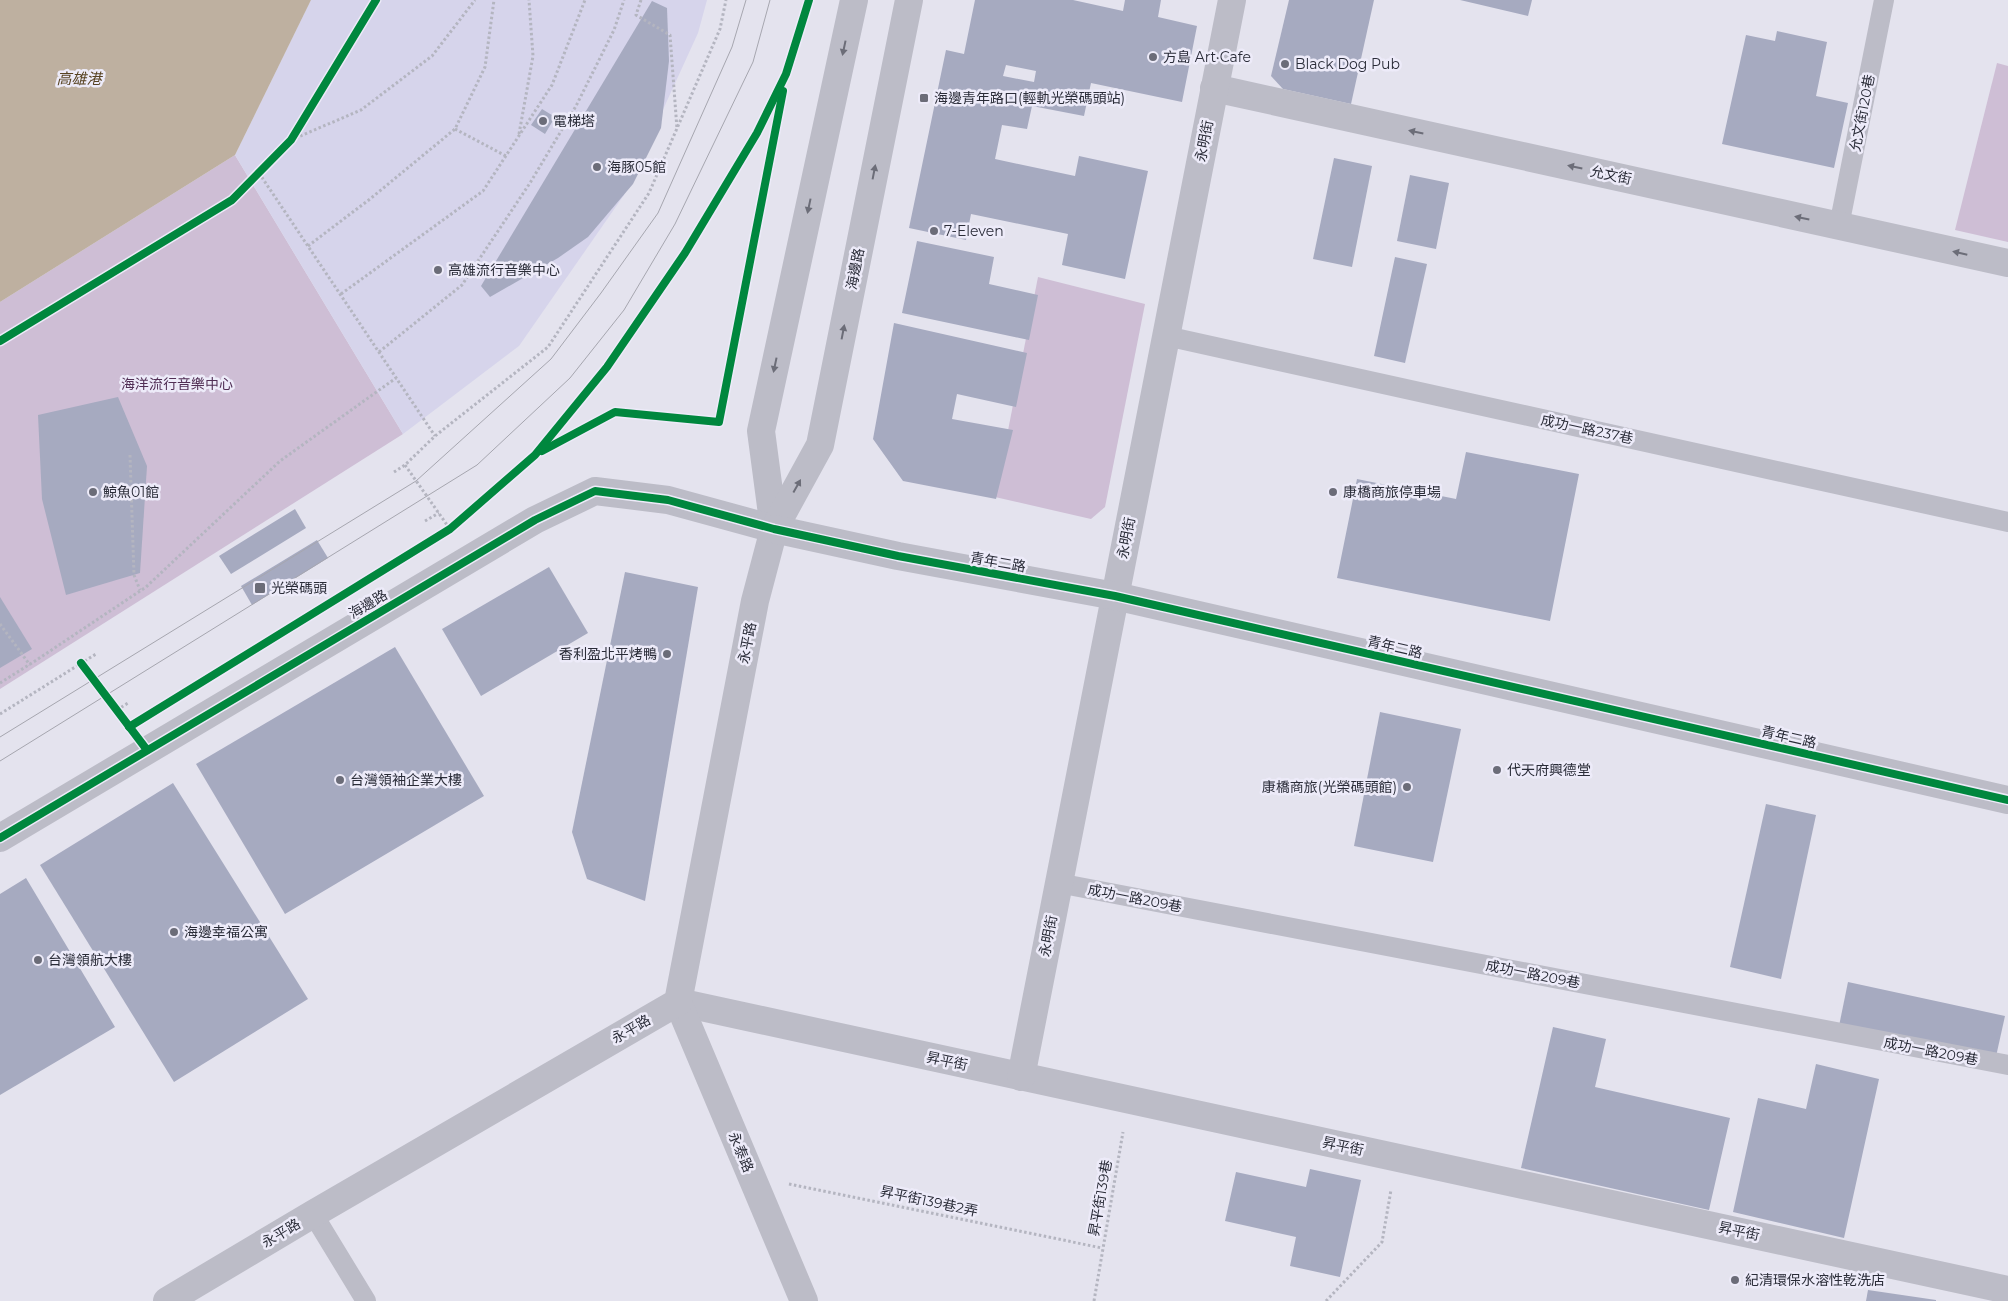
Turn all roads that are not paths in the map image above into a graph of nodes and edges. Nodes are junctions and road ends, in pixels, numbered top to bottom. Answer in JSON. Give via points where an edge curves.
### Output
{"nodes":[{"id":1,"x":854,"y":0,"type":"edge"},
{"id":2,"x":909,"y":0,"type":"edge"},
{"id":3,"x":1232,"y":0,"type":"edge"},
{"id":4,"x":1884,"y":0,"type":"edge"},
{"id":5,"x":1214,"y":88,"type":"junction"},
{"id":6,"x":1839,"y":226,"type":"junction"},
{"id":7,"x":2008,"y":263,"type":"edge"},
{"id":8,"x":1166,"y":336,"type":"junction"},
{"id":9,"x":2008,"y":522,"type":"edge"},
{"id":10,"x":774,"y":529,"type":"junction"},
{"id":11,"x":1115,"y":596,"type":"junction"},
{"id":12,"x":2008,"y":800,"type":"edge"},
{"id":13,"x":0,"y":838,"type":"edge"},
{"id":14,"x":1058,"y":884,"type":"junction"},
{"id":15,"x":678,"y":1002,"type":"junction"},
{"id":16,"x":2008,"y":1065,"type":"edge"},
{"id":17,"x":1021,"y":1077,"type":"junction"},
{"id":18,"x":313,"y":1214,"type":"junction"},
{"id":19,"x":2008,"y":1290,"type":"edge"},
{"id":20,"x":167,"y":1301,"type":"edge"},
{"id":21,"x":366,"y":1301,"type":"edge"},
{"id":22,"x":804,"y":1301,"type":"edge"}],
"edges":[{"from":1,"to":10,"type":"street","one_way":true,"via":[[761,431]]},
{"from":10,"to":2,"type":"street","name":"海邊路","one_way":true,"via":[[820,445]]},
{"from":3,"to":5,"type":"street","name":"永明街"},
{"from":4,"to":6,"type":"lane","name":"允文街120巷"},
{"from":6,"to":5,"type":"street","name":"允文街","one_way":true},
{"from":5,"to":8,"type":"street","name":"永明街"},
{"from":7,"to":6,"type":"street","name":"允文街","one_way":true},
{"from":8,"to":9,"type":"lane","name":"成功一路237巷"},
{"from":8,"to":11,"type":"street","name":"永明街"},
{"from":10,"to":11,"type":"street","name":"青年二路","via":[[898,556]]},
{"from":10,"to":13,"type":"street","name":"海邊路","via":[[668,500],[595,491],[535,520]]},
{"from":10,"to":15,"type":"street","name":"永平路","via":[[754,610]]},
{"from":11,"to":12,"type":"street","name":"青年二路"},
{"from":11,"to":14,"type":"street","name":"永明街"},
{"from":14,"to":16,"type":"lane","name":"成功一路209巷"},
{"from":14,"to":17,"type":"street","name":"永明街"},
{"from":15,"to":17,"type":"street","name":"昇平街"},
{"from":15,"to":18,"type":"street","name":"永平路"},
{"from":15,"to":22,"type":"street","name":"永泰路"},
{"from":17,"to":19,"type":"street","name":"昇平街"},
{"from":18,"to":20,"type":"street","name":"永平路"},
{"from":18,"to":21,"type":"lane"}]}
